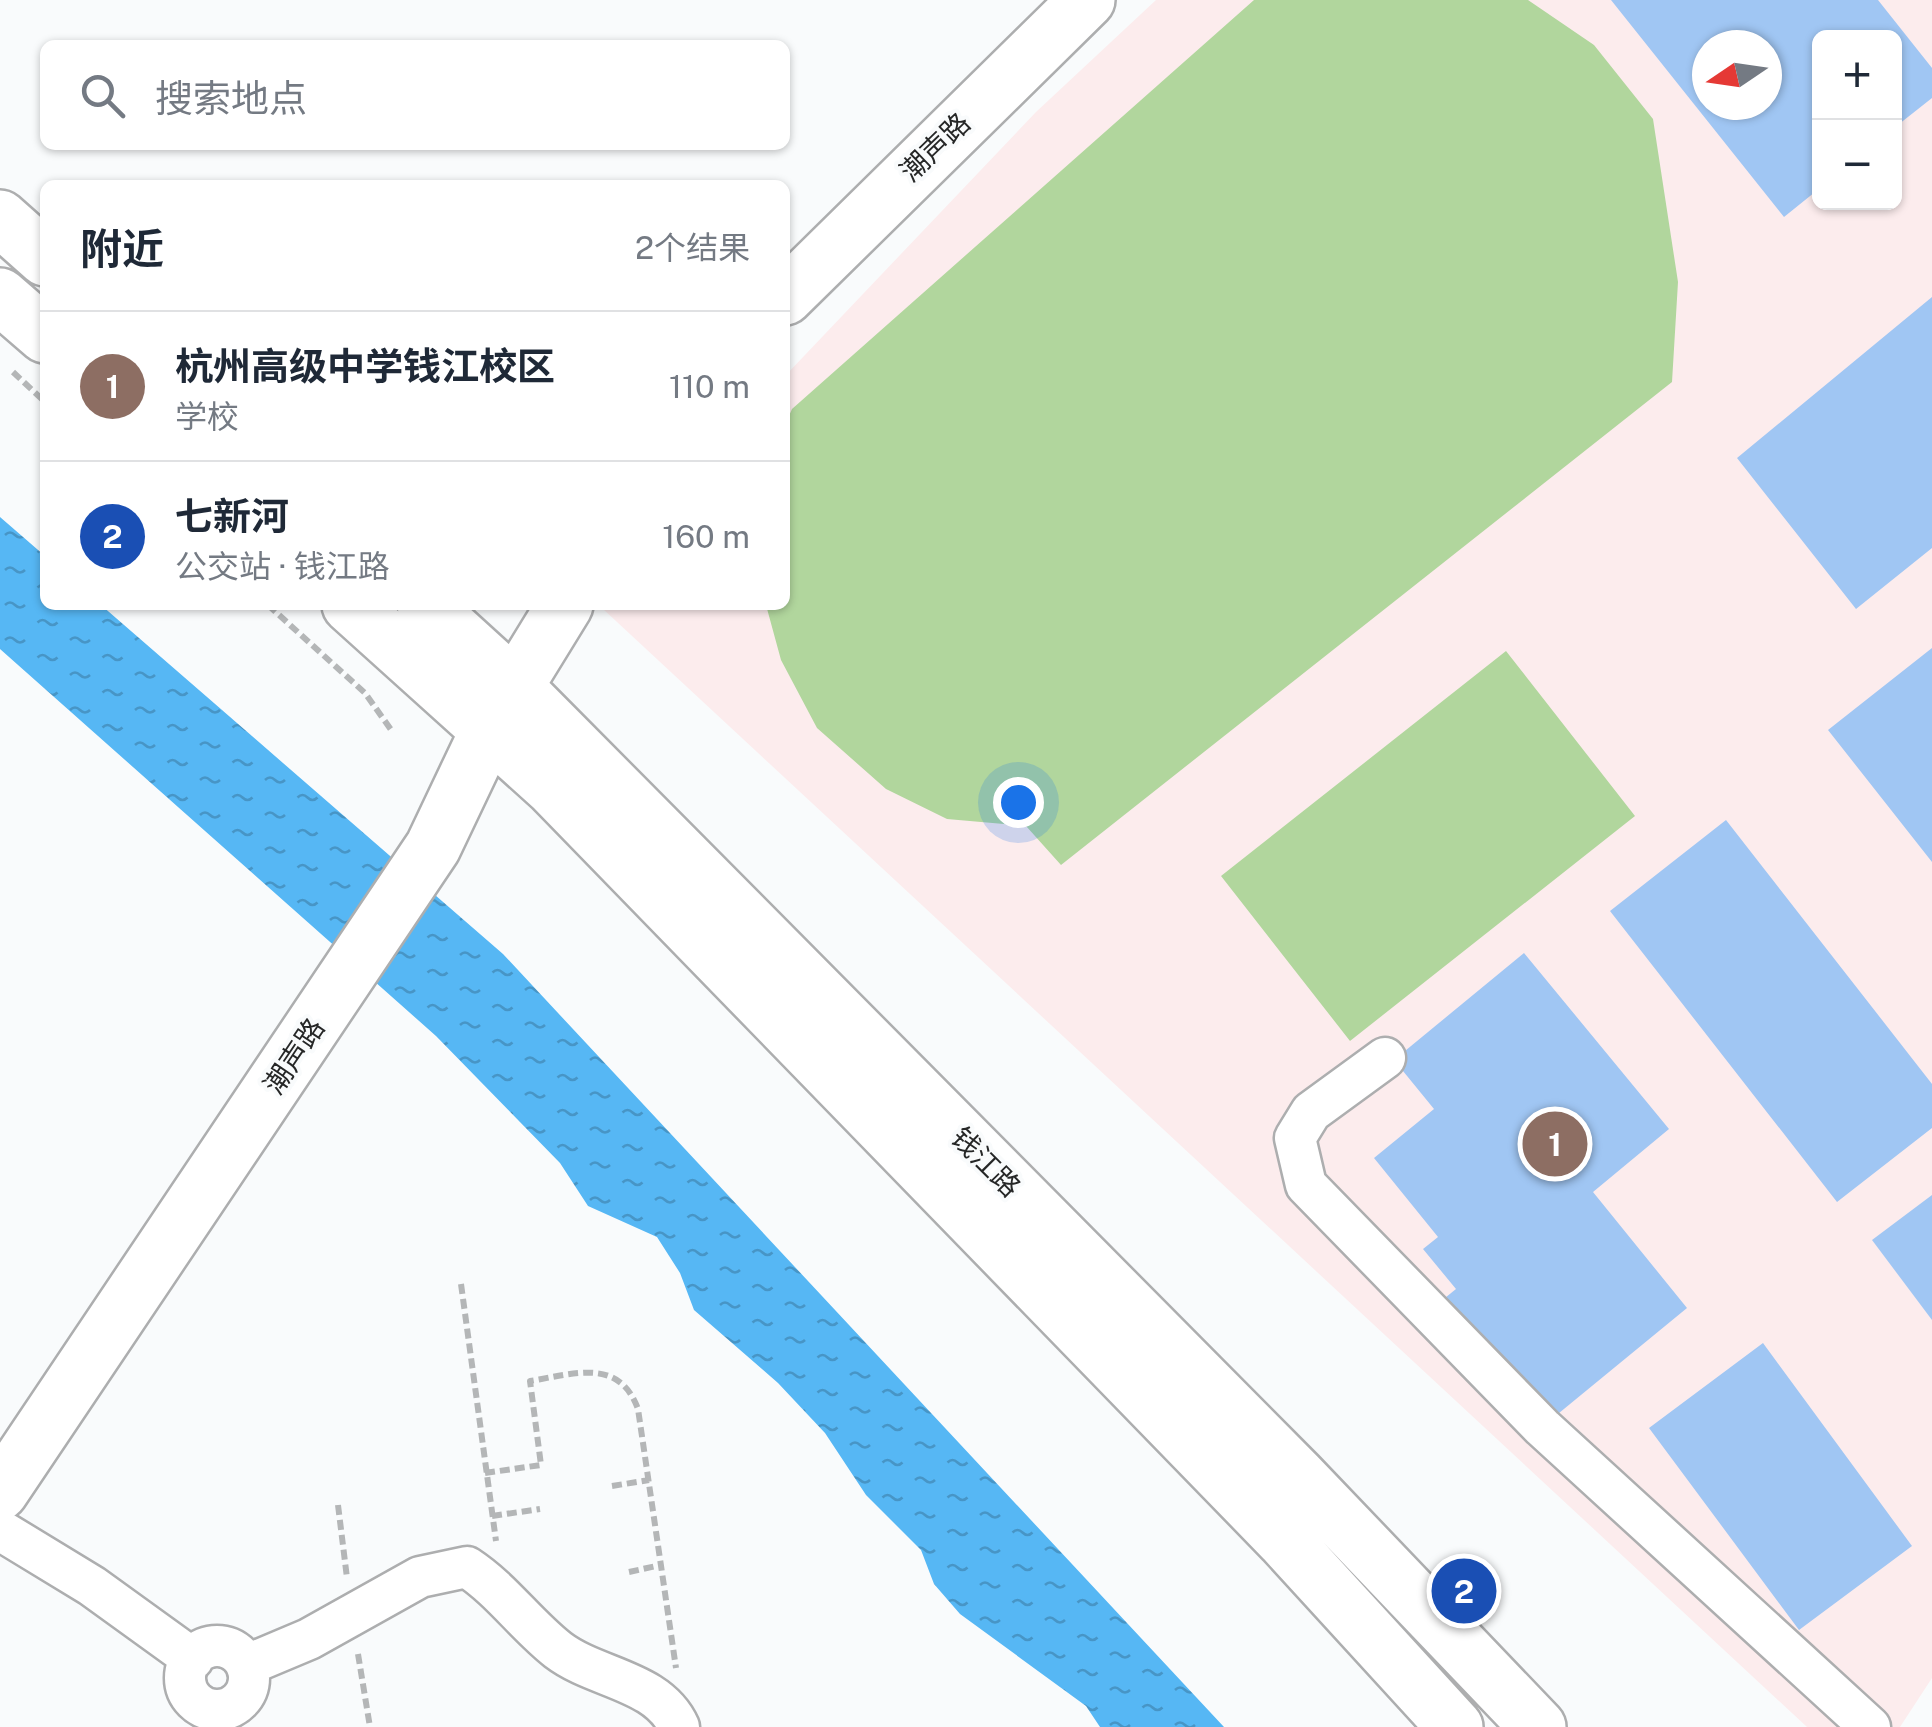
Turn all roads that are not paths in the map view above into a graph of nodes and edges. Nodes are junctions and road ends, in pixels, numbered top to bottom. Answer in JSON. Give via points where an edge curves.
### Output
{"nodes":[{"id":1,"x":1087,"y":0,"type":"edge"},
{"id":2,"x":0,"y":218,"type":"edge"},
{"id":3,"x":40,"y":254,"type":"edge"},
{"id":4,"x":790,"y":292,"type":"edge"},
{"id":5,"x":0,"y":296,"type":"edge"},
{"id":6,"x":40,"y":331,"type":"edge"},
{"id":7,"x":358,"y":610,"type":"edge"},
{"id":8,"x":429,"y":610,"type":"edge"},
{"id":9,"x":562,"y":610,"type":"edge"},
{"id":10,"x":503,"y":707,"type":"junction"},
{"id":11,"x":1385,"y":1058,"type":"dead end"},
{"id":12,"x":0,"y":1492,"type":"edge"},
{"id":13,"x":0,"y":1530,"type":"edge"},
{"id":14,"x":193,"y":1659,"type":"junction"},
{"id":15,"x":247,"y":1665,"type":"junction"},
{"id":16,"x":195,"y":1718,"type":"edge"},
{"id":17,"x":676,"y":1720,"type":"edge"},
{"id":18,"x":1455,"y":1727,"type":"edge"},
{"id":19,"x":1538,"y":1727,"type":"edge"},
{"id":20,"x":1870,"y":1727,"type":"edge"}],
"edges":[{"from":1,"to":4,"type":"main road","name":"潮声路"},
{"from":2,"to":3,"type":"main road"},
{"from":5,"to":6,"type":"main road"},
{"from":7,"to":10,"type":"main road","name":"钱江路"},
{"from":8,"to":10,"type":"main road","name":"钱江路"},
{"from":9,"to":10,"type":"main road","name":"潮声路"},
{"from":10,"to":12,"type":"main road","name":"潮声路","via":[[432,848]]},
{"from":10,"to":18,"type":"main road","name":"钱江路"},
{"from":10,"to":19,"type":"main road","name":"钱江路","via":[[1298,1476]]},
{"from":11,"to":20,"type":"street","via":[[1311,1112],[1295,1138],[1306,1185],[1542,1427]]},
{"from":13,"to":14,"type":"street"},
{"from":14,"to":15,"type":"street","via":[[218,1644]]},
{"from":14,"to":16,"type":"street","via":[[185,1684]]},
{"from":15,"to":16,"type":"street","via":[[250,1682],[234,1707]]},
{"from":15,"to":17,"type":"street","via":[[420,1577],[467,1566],[560,1652],[646,1691]]}]}
